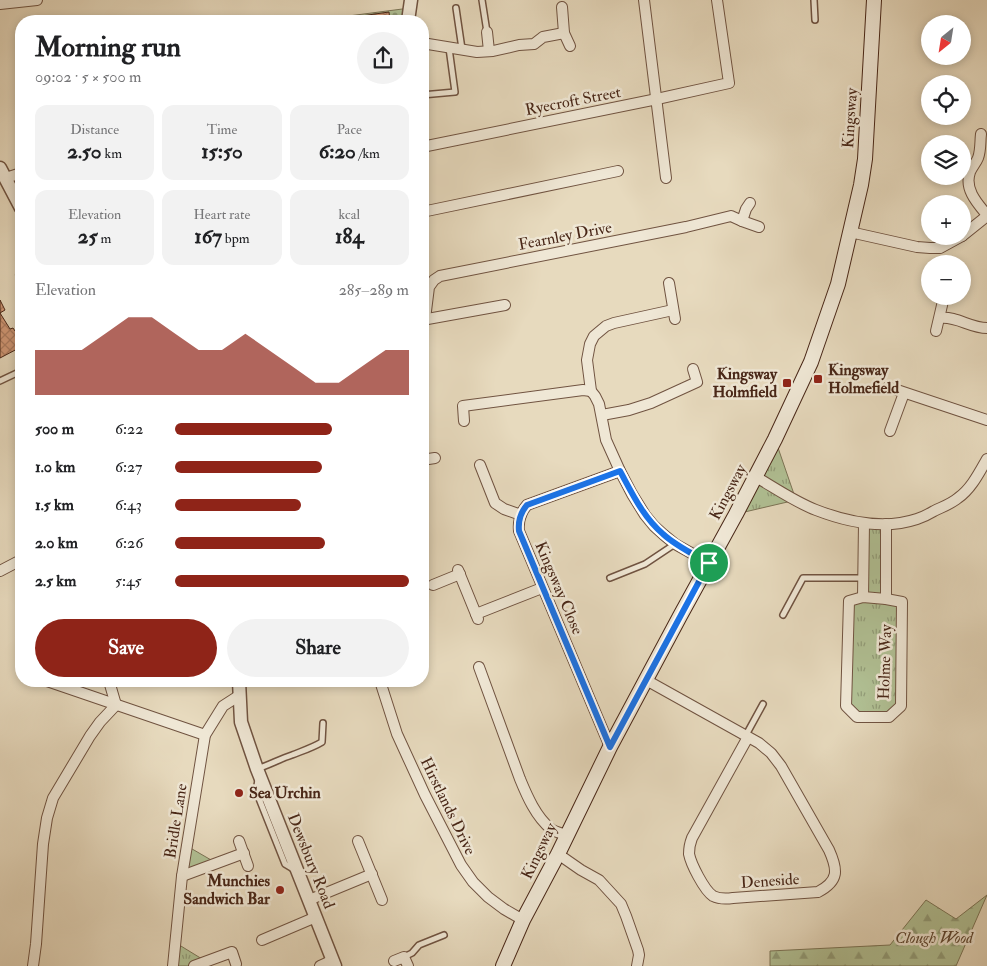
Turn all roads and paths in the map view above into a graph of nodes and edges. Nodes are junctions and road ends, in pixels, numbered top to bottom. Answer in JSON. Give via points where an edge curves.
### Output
{"nodes":[{"id":1,"x":37,"y":0,"type":"edge"},
{"id":2,"x":410,"y":0,"type":"edge"},
{"id":3,"x":482,"y":0,"type":"edge"},
{"id":4,"x":644,"y":0,"type":"edge"},
{"id":5,"x":718,"y":0,"type":"edge"},
{"id":6,"x":814,"y":0,"type":"edge"},
{"id":7,"x":874,"y":0,"type":"edge"},
{"id":8,"x":0,"y":4,"type":"edge"},
{"id":9,"x":562,"y":7,"type":"dead end"},
{"id":10,"x":456,"y":8,"type":"dead end"},
{"id":11,"x":409,"y":15,"type":"edge"},
{"id":12,"x":815,"y":20,"type":"dead end"},
{"id":13,"x":487,"y":32,"type":"joint"},
{"id":14,"x":564,"y":33,"type":"junction"},
{"id":15,"x":429,"y":44,"type":"edge"},
{"id":16,"x":570,"y":46,"type":"dead end"},
{"id":17,"x":449,"y":47,"type":"junction"},
{"id":18,"x":462,"y":50,"type":"junction"},
{"id":19,"x":490,"y":51,"type":"junction"},
{"id":20,"x":429,"y":94,"type":"edge"},
{"id":21,"x":657,"y":99,"type":"junction"},
{"id":22,"x":980,"y":131,"type":"edge"},
{"id":23,"x":429,"y":146,"type":"edge"},
{"id":24,"x":618,"y":171,"type":"dead end"},
{"id":25,"x":3,"y":173,"type":"edge"},
{"id":26,"x":666,"y":178,"type":"dead end"},
{"id":27,"x":15,"y":196,"type":"edge"},
{"id":28,"x":750,"y":203,"type":"dead end"},
{"id":29,"x":429,"y":211,"type":"edge"},
{"id":30,"x":987,"y":216,"type":"edge"},
{"id":31,"x":742,"y":221,"type":"junction"},
{"id":32,"x":759,"y":227,"type":"dead end"},
{"id":33,"x":971,"y":230,"type":"edge"},
{"id":34,"x":850,"y":232,"type":"junction"},
{"id":35,"x":946,"y":245,"type":"edge"},
{"id":36,"x":669,"y":283,"type":"dead end"},
{"id":37,"x":429,"y":287,"type":"edge"},
{"id":38,"x":504,"y":305,"type":"dead end"},
{"id":39,"x":942,"y":305,"type":"edge"},
{"id":40,"x":940,"y":318,"type":"junction"},
{"id":41,"x":429,"y":319,"type":"edge"},
{"id":42,"x":987,"y":328,"type":"edge"},
{"id":43,"x":936,"y":331,"type":"dead end"},
{"id":44,"x":692,"y":369,"type":"dead end"},
{"id":45,"x":15,"y":374,"type":"edge"},
{"id":46,"x":0,"y":381,"type":"edge"},
{"id":47,"x":888,"y":387,"type":"dead end"},
{"id":48,"x":591,"y":391,"type":"junction"},
{"id":49,"x":904,"y":393,"type":"junction"},
{"id":50,"x":602,"y":415,"type":"junction"},
{"id":51,"x":987,"y":420,"type":"edge"},
{"id":52,"x":464,"y":421,"type":"dead end"},
{"id":53,"x":890,"y":431,"type":"dead end"},
{"id":54,"x":435,"y":458,"type":"dead end"},
{"id":55,"x":987,"y":458,"type":"edge"},
{"id":56,"x":429,"y":459,"type":"edge"},
{"id":57,"x":480,"y":465,"type":"dead end"},
{"id":58,"x":620,"y":471,"type":"junction"},
{"id":59,"x":756,"y":477,"type":"junction"},
{"id":60,"x":520,"y":515,"type":"junction"},
{"id":61,"x":864,"y":523,"type":"junction"},
{"id":62,"x":886,"y":524,"type":"junction"},
{"id":63,"x":675,"y":544,"type":"junction"},
{"id":64,"x":15,"y":563,"type":"edge"},
{"id":65,"x":709,"y":563,"type":"junction"},
{"id":66,"x":0,"y":571,"type":"edge"},
{"id":67,"x":610,"y":578,"type":"dead end"},
{"id":68,"x":864,"y":578,"type":"junction"},
{"id":69,"x":432,"y":585,"type":"dead end"},
{"id":70,"x":542,"y":588,"type":"junction"},
{"id":71,"x":863,"y":597,"type":"junction"},
{"id":72,"x":886,"y":598,"type":"junction"},
{"id":73,"x":783,"y":614,"type":"dead end"},
{"id":74,"x":479,"y":667,"type":"dead end"},
{"id":75,"x":646,"y":680,"type":"junction"},
{"id":76,"x":64,"y":687,"type":"edge"},
{"id":77,"x":111,"y":687,"type":"edge"},
{"id":78,"x":239,"y":687,"type":"edge"},
{"id":79,"x":241,"y":687,"type":"edge"},
{"id":80,"x":382,"y":687,"type":"edge"},
{"id":81,"x":763,"y":704,"type":"dead end"},
{"id":82,"x":116,"y":705,"type":"junction"},
{"id":83,"x":323,"y":723,"type":"dead end"},
{"id":84,"x":205,"y":735,"type":"junction"},
{"id":85,"x":747,"y":736,"type":"junction"},
{"id":86,"x":610,"y":747,"type":"junction"},
{"id":87,"x":258,"y":772,"type":"junction"},
{"id":88,"x":566,"y":835,"type":"junction"},
{"id":89,"x":239,"y":841,"type":"dead end"},
{"id":90,"x":358,"y":841,"type":"dead end"},
{"id":91,"x":244,"y":853,"type":"junction"},
{"id":92,"x":558,"y":854,"type":"junction"},
{"id":93,"x":248,"y":866,"type":"dead end"},
{"id":94,"x":372,"y":874,"type":"junction"},
{"id":95,"x":182,"y":876,"type":"junction"},
{"id":96,"x":309,"y":900,"type":"junction"},
{"id":97,"x":382,"y":900,"type":"dead end"},
{"id":98,"x":316,"y":917,"type":"junction"},
{"id":99,"x":523,"y":920,"type":"junction"},
{"id":100,"x":444,"y":935,"type":"dead end"},
{"id":101,"x":262,"y":940,"type":"dead end"},
{"id":102,"x":394,"y":961,"type":"dead end"},
{"id":103,"x":406,"y":962,"type":"edge"},
{"id":104,"x":334,"y":963,"type":"edge"},
{"id":105,"x":236,"y":964,"type":"dead end"},
{"id":106,"x":33,"y":966,"type":"edge"},
{"id":107,"x":174,"y":966,"type":"edge"},
{"id":108,"x":194,"y":966,"type":"edge"},
{"id":109,"x":320,"y":966,"type":"edge"},
{"id":110,"x":503,"y":966,"type":"edge"},
{"id":111,"x":637,"y":966,"type":"edge"}],
"edges":[{"from":1,"to":8,"type":"street"},
{"from":2,"to":11,"type":"street"},
{"from":3,"to":13,"type":"lane"},
{"from":4,"to":21,"type":"street"},
{"from":5,"to":21,"type":"street","name":"Ryecroft Street","via":[[730,83]]},
{"from":6,"to":12,"type":"lane"},
{"from":7,"to":34,"type":"main road","name":"Kingsway","via":[[865,158]]},
{"from":9,"to":14,"type":"street"},
{"from":10,"to":18,"type":"lane"},
{"from":13,"to":19,"type":"street"},
{"from":14,"to":16,"type":"street"},
{"from":14,"to":19,"type":"street","via":[[543,36],[534,44]]},
{"from":15,"to":17,"type":"street"},
{"from":17,"to":18,"type":"street"},
{"from":17,"to":20,"type":"lane","via":[[455,92]]},
{"from":18,"to":19,"type":"street"},
{"from":21,"to":23,"type":"street","name":"Ryecroft Street"},
{"from":21,"to":26,"type":"street"},
{"from":22,"to":30,"type":"street","via":[[980,150],[969,180],[974,198]]},
{"from":24,"to":29,"type":"street"},
{"from":25,"to":27,"type":"street"},
{"from":28,"to":31,"type":"street"},
{"from":30,"to":33,"type":"street"},
{"from":31,"to":32,"type":"street","name":"Fearnley Drive"},
{"from":31,"to":37,"type":"street","name":"Fearnley Drive","via":[[732,216],[440,276]]},
{"from":34,"to":35,"type":"street","via":[[917,247],[940,248]]},
{"from":34,"to":59,"type":"main road","name":"Kingsway","via":[[838,284],[811,362]]},
{"from":36,"to":48,"type":"street","via":[[674,315],[614,323],[594,336],[587,360]]},
{"from":38,"to":41,"type":"street"},
{"from":39,"to":40,"type":"street"},
{"from":40,"to":42,"type":"street"},
{"from":40,"to":43,"type":"street"},
{"from":44,"to":50,"type":"street","via":[[697,382],[650,404]]},
{"from":45,"to":46,"type":"lane"},
{"from":47,"to":49,"type":"street"},
{"from":48,"to":50,"type":"street"},
{"from":48,"to":52,"type":"street","via":[[463,406]]},
{"from":49,"to":51,"type":"street"},
{"from":49,"to":53,"type":"street"},
{"from":50,"to":58,"type":"street","via":[[606,440]]},
{"from":54,"to":56,"type":"street"},
{"from":55,"to":62,"type":"street","via":[[958,498],[916,519]]},
{"from":57,"to":60,"type":"street","via":[[495,503]]},
{"from":58,"to":60,"type":"street","via":[[527,505]]},
{"from":58,"to":63,"type":"street","via":[[645,515]]},
{"from":59,"to":61,"type":"street","via":[[814,510]]},
{"from":59,"to":65,"type":"main road","name":"Kingsway"},
{"from":60,"to":70,"type":"street","name":"Kingsway Close","via":[[519,531]]},
{"from":61,"to":62,"type":"street"},
{"from":61,"to":68,"type":"street"},
{"from":62,"to":72,"type":"street"},
{"from":63,"to":65,"type":"street"},
{"from":63,"to":67,"type":"lane","via":[[645,564]]},
{"from":64,"to":66,"type":"street"},
{"from":65,"to":75,"type":"main road","name":"Kingsway"},
{"from":68,"to":71,"type":"street"},
{"from":68,"to":73,"type":"lane","via":[[803,578]]},
{"from":69,"to":70,"type":"street","via":[[459,572],[478,617]]},
{"from":70,"to":86,"type":"street","name":"Kingsway Close"},
{"from":71,"to":72,"type":"street"},
{"from":71,"to":72,"type":"street","name":"Holme Way","via":[[848,601],[846,706],[857,717],[889,717],[901,706],[902,602]]},
{"from":74,"to":88,"type":"street","via":[[526,795],[552,830]]},
{"from":75,"to":85,"type":"street","name":"Deneside"},
{"from":75,"to":86,"type":"main road","name":"Kingsway"},
{"from":76,"to":82,"type":"street"},
{"from":77,"to":82,"type":"street"},
{"from":78,"to":84,"type":"street","name":"Bridle Lane"},
{"from":79,"to":87,"type":"street","name":"Dewsbury Road","via":[[241,722]]},
{"from":80,"to":99,"type":"street","name":"Hirstlands Drive","via":[[397,734],[461,866],[488,897]]},
{"from":81,"to":85,"type":"lane"},
{"from":82,"to":84,"type":"street"},
{"from":82,"to":106,"type":"street","via":[[90,736],[53,798],[43,844]]},
{"from":83,"to":87,"type":"lane","via":[[322,742]]},
{"from":84,"to":95,"type":"street","name":"Bridle Lane"},
{"from":85,"to":85,"type":"street","name":"Deneside","via":[[771,752],[781,766],[831,854],[834,880],[818,892],[715,897],[692,863],[689,847],[692,838]]},
{"from":86,"to":88,"type":"main road","name":"Kingsway"},
{"from":87,"to":96,"type":"street","name":"Dewsbury Road"},
{"from":88,"to":92,"type":"main road","name":"Kingsway"},
{"from":89,"to":91,"type":"street"},
{"from":90,"to":94,"type":"street"},
{"from":91,"to":93,"type":"street"},
{"from":91,"to":95,"type":"street"},
{"from":92,"to":99,"type":"main road","name":"Kingsway"},
{"from":92,"to":111,"type":"street","via":[[599,880],[621,904],[638,950]]},
{"from":94,"to":96,"type":"street"},
{"from":94,"to":97,"type":"street"},
{"from":95,"to":107,"type":"street","name":"Bridle Lane"},
{"from":96,"to":98,"type":"street","name":"Dewsbury Road"},
{"from":98,"to":101,"type":"street"},
{"from":98,"to":104,"type":"street","name":"Dewsbury Road"},
{"from":99,"to":110,"type":"main road","name":"Kingsway"},
{"from":100,"to":103,"type":"lane","via":[[419,945]]},
{"from":102,"to":103,"type":"street"},
{"from":104,"to":109,"type":"street"},
{"from":105,"to":108,"type":"street","via":[[232,952]]}]}
